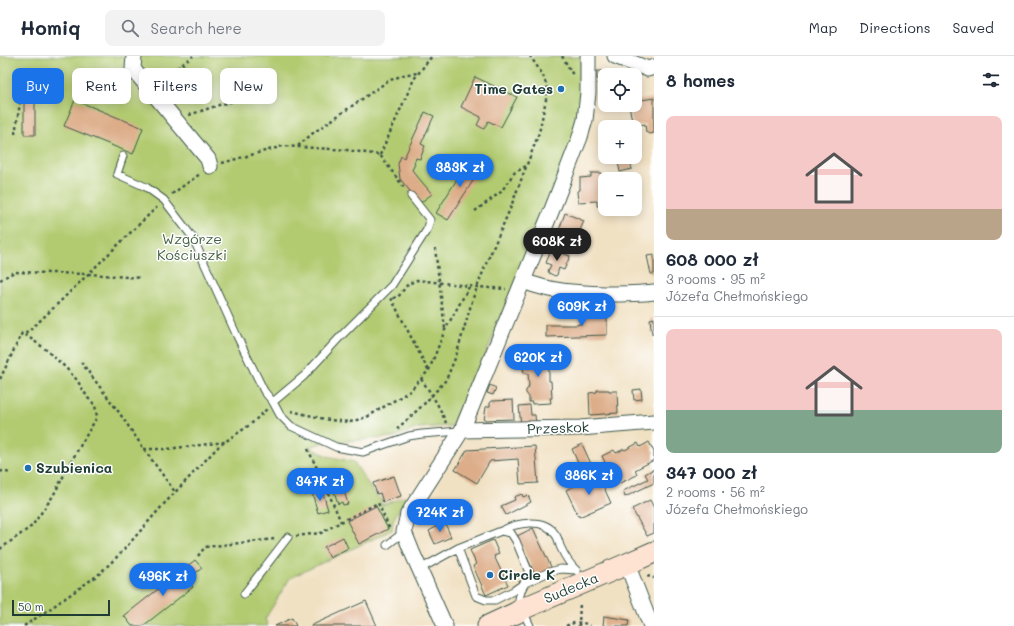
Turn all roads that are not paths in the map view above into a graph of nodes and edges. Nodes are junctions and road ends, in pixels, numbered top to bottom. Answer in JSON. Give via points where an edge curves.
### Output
{"nodes":[{"id":1,"x":134,"y":56,"type":"edge"},
{"id":2,"x":588,"y":56,"type":"edge"},
{"id":3,"x":615,"y":56,"type":"edge"},
{"id":4,"x":654,"y":67,"type":"edge"},
{"id":5,"x":123,"y":156,"type":"dead end"},
{"id":6,"x":210,"y":166,"type":"dead end"},
{"id":7,"x":411,"y":196,"type":"dead end"},
{"id":8,"x":521,"y":285,"type":"junction"},
{"id":9,"x":654,"y":292,"type":"edge"},
{"id":10,"x":275,"y":406,"type":"junction"},
{"id":11,"x":654,"y":422,"type":"edge"},
{"id":12,"x":456,"y":431,"type":"junction"},
{"id":13,"x":501,"y":530,"type":"junction"},
{"id":14,"x":404,"y":532,"type":"junction"},
{"id":15,"x":288,"y":537,"type":"dead end"},
{"id":16,"x":387,"y":545,"type":"dead end"},
{"id":17,"x":458,"y":548,"type":"junction"},
{"id":18,"x":654,"y":552,"type":"edge"},
{"id":19,"x":627,"y":564,"type":"junction"},
{"id":20,"x":420,"y":569,"type":"junction"},
{"id":21,"x":585,"y":575,"type":"junction"},
{"id":22,"x":523,"y":584,"type":"junction"},
{"id":23,"x":244,"y":594,"type":"dead end"},
{"id":24,"x":523,"y":616,"type":"edge"},
{"id":25,"x":446,"y":626,"type":"edge"},
{"id":26,"x":488,"y":626,"type":"edge"},
{"id":27,"x":651,"y":626,"type":"edge"}],
"edges":[{"from":1,"to":6,"type":"street","via":[[133,69],[208,159]]},
{"from":2,"to":8,"type":"street","via":[[585,120]]},
{"from":3,"to":4,"type":"street","via":[[648,68]]},
{"from":5,"to":10,"type":"lane","via":[[117,174],[146,187],[164,200],[193,238],[237,336],[264,391]]},
{"from":7,"to":10,"type":"lane","via":[[430,220],[428,228],[392,285]]},
{"from":8,"to":9,"type":"street","via":[[572,293]]},
{"from":8,"to":12,"type":"street"},
{"from":10,"to":12,"type":"lane","via":[[291,426],[336,447],[363,452],[410,436]]},
{"from":11,"to":12,"type":"street","name":"Przeskok","via":[[580,428]]},
{"from":12,"to":14,"type":"street","via":[[408,514]]},
{"from":13,"to":17,"type":"lane"},
{"from":13,"to":21,"type":"lane","via":[[530,522],[546,526],[555,534],[564,556]]},
{"from":13,"to":22,"type":"lane","via":[[511,533],[530,575]]},
{"from":14,"to":16,"type":"lane"},
{"from":14,"to":20,"type":"street"},
{"from":15,"to":23,"type":"lane"},
{"from":17,"to":20,"type":"lane"},
{"from":17,"to":22,"type":"lane","via":[[476,596],[495,600]]},
{"from":18,"to":19,"type":"street","name":"Sudecka"},
{"from":19,"to":21,"type":"street","name":"Sudecka"},
{"from":19,"to":27,"type":"street"},
{"from":20,"to":25,"type":"street"},
{"from":21,"to":22,"type":"lane","via":[[561,569]]},
{"from":21,"to":24,"type":"street","name":"Sudecka"},
{"from":22,"to":24,"type":"lane","via":[[520,594]]},
{"from":24,"to":26,"type":"street","name":"Sudecka"}]}
